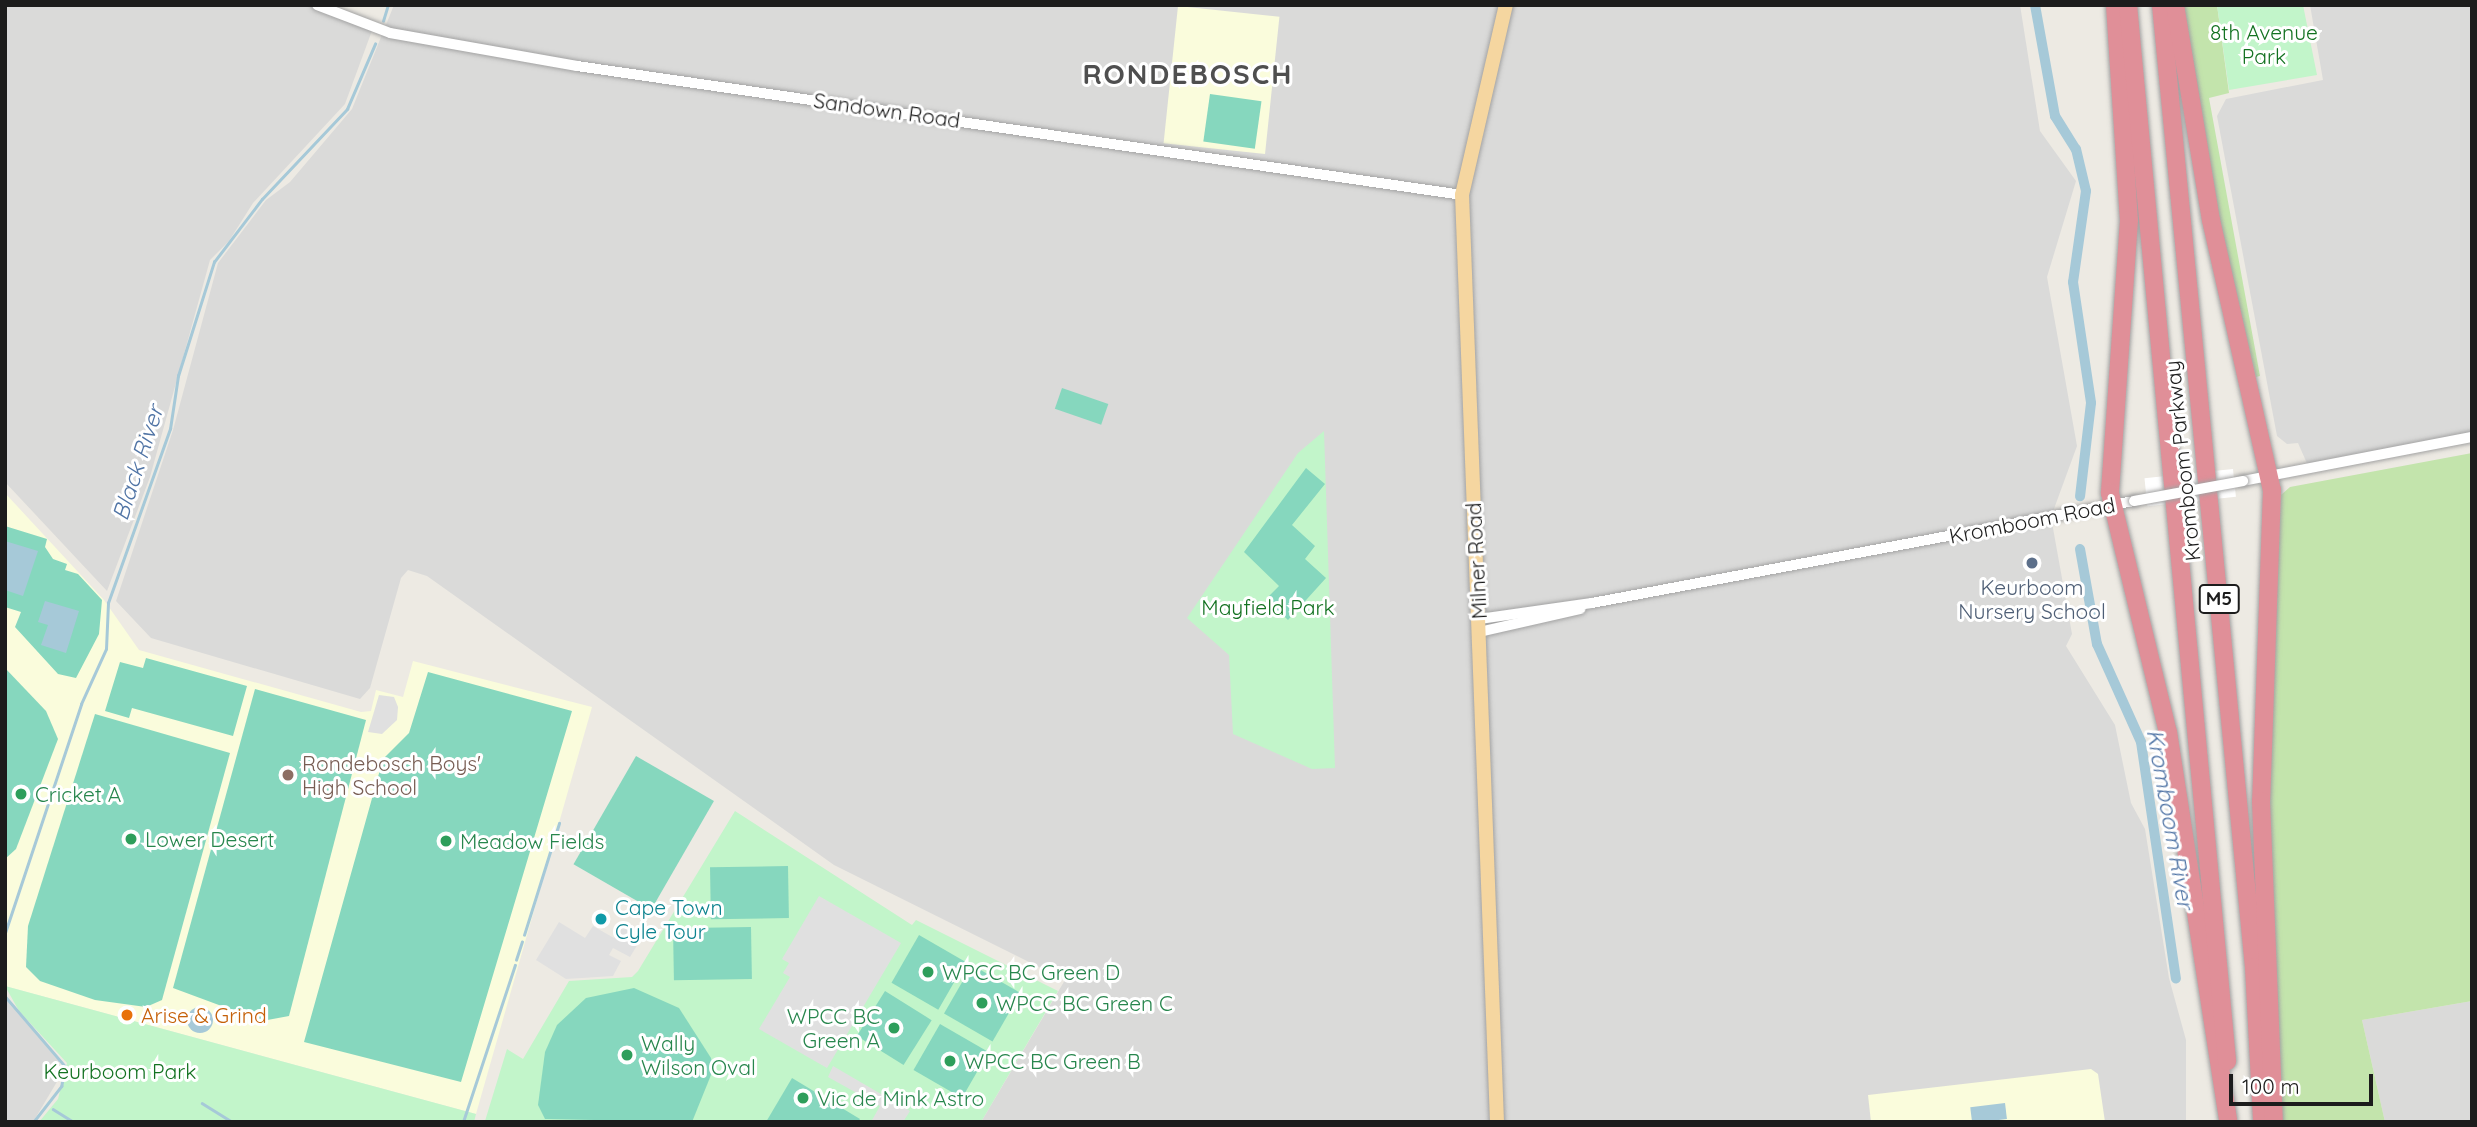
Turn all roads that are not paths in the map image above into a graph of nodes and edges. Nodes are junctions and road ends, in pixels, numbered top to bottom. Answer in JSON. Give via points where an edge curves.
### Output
{"nodes":[{"id":1,"x":317,"y":5,"type":"edge"},
{"id":2,"x":1506,"y":5,"type":"edge"},
{"id":3,"x":2115,"y":5,"type":"edge"},
{"id":4,"x":2127,"y":5,"type":"edge"},
{"id":5,"x":2161,"y":5,"type":"edge"},
{"id":6,"x":2175,"y":5,"type":"edge"},
{"id":7,"x":1462,"y":195,"type":"junction"},
{"id":8,"x":2472,"y":437,"type":"edge"},
{"id":9,"x":2270,"y":476,"type":"junction"},
{"id":10,"x":2104,"y":507,"type":"junction"},
{"id":11,"x":1479,"y":625,"type":"junction"},
{"id":12,"x":2228,"y":1121,"type":"edge"},
{"id":13,"x":1497,"y":1122,"type":"edge"},
{"id":14,"x":2262,"y":1122,"type":"edge"},
{"id":15,"x":2274,"y":1122,"type":"edge"}],
"edges":[{"from":1,"to":7,"type":"street","name":"Sandown Road","via":[[390,33],[577,66]]},
{"from":2,"to":7,"type":"main road","name":"Milner Road"},
{"from":3,"to":10,"type":"highway","via":[[2129,220]]},
{"from":4,"to":12,"type":"highway","name":"Kromboom Parkway","number":"M5","via":[[2221,971]]},
{"from":5,"to":14,"type":"highway","name":"Kromboom Parkway","number":"M5","via":[[2254,967]]},
{"from":6,"to":9,"type":"highway","via":[[2211,220]]},
{"from":7,"to":11,"type":"main road","name":"Milner Road"},
{"from":8,"to":9,"type":"street","name":"Kromboom Road"},
{"from":9,"to":10,"type":"street","name":"Kromboom Road","bridge":true},
{"from":9,"to":15,"type":"highway","via":[[2260,801]]},
{"from":10,"to":11,"type":"street","name":"Kromboom Road"},
{"from":10,"to":12,"type":"highway","via":[[2168,732]]},
{"from":11,"to":13,"type":"main road","name":"Milner Road"}]}
